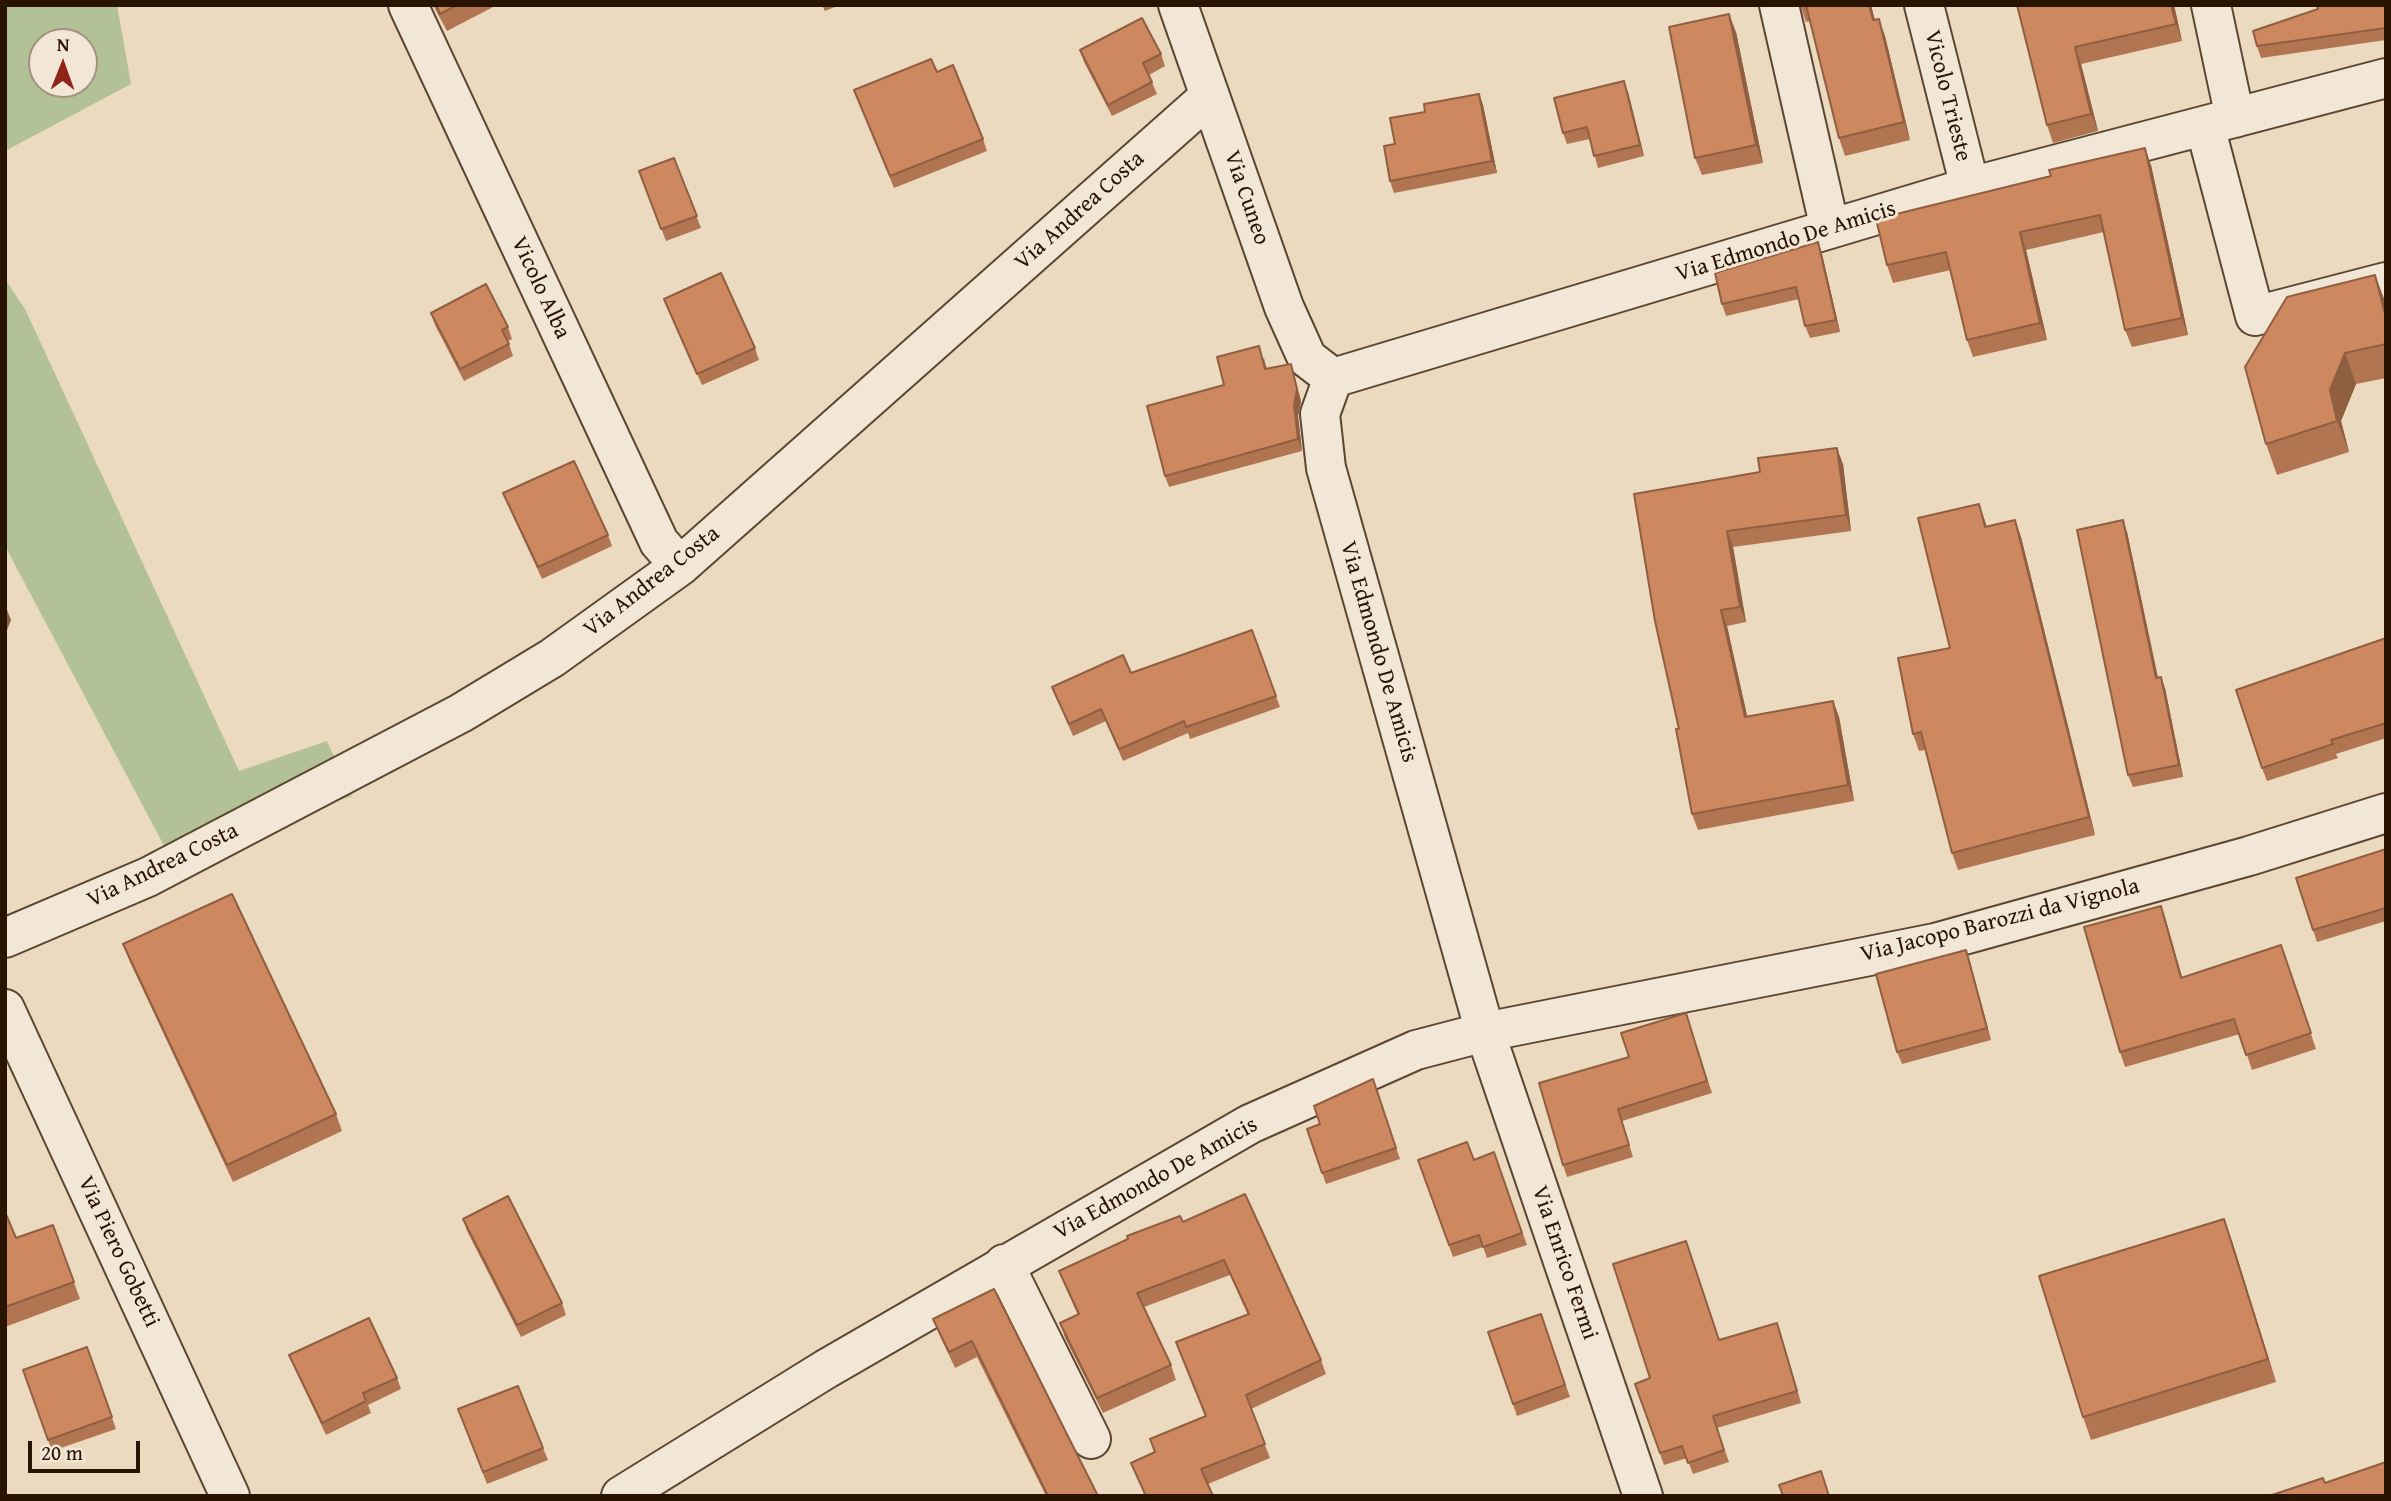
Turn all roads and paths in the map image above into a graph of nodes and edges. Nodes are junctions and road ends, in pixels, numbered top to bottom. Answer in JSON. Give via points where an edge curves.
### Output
{"nodes":[{"id":1,"x":408,"y":5,"type":"edge"},
{"id":2,"x":1178,"y":5,"type":"edge"},
{"id":3,"x":1779,"y":5,"type":"edge"},
{"id":4,"x":1924,"y":5,"type":"edge"},
{"id":5,"x":2211,"y":5,"type":"edge"},
{"id":6,"x":2386,"y":78,"type":"edge"},
{"id":7,"x":1210,"y":96,"type":"junction"},
{"id":8,"x":2220,"y":122,"type":"junction"},
{"id":9,"x":1970,"y":187,"type":"junction"},
{"id":10,"x":1830,"y":229,"type":"junction"},
{"id":11,"x":2386,"y":282,"type":"edge"},
{"id":12,"x":1333,"y":378,"type":"junction"},
{"id":13,"x":680,"y":566,"type":"junction"},
{"id":14,"x":2386,"y":813,"type":"edge"},
{"id":15,"x":5,"y":938,"type":"edge"},
{"id":16,"x":5,"y":1009,"type":"edge"},
{"id":17,"x":1485,"y":1031,"type":"junction"},
{"id":18,"x":1004,"y":1264,"type":"junction"},
{"id":19,"x":1091,"y":1439,"type":"dead end"},
{"id":20,"x":230,"y":1496,"type":"edge"},
{"id":21,"x":621,"y":1496,"type":"edge"},
{"id":22,"x":1643,"y":1496,"type":"edge"}],
"edges":[{"from":1,"to":13,"type":"street","name":"Vicolo Alba","via":[[659,542]]},
{"from":2,"to":7,"type":"street","name":"Via Cuneo"},
{"from":3,"to":10,"type":"street"},
{"from":4,"to":9,"type":"street","name":"Vicolo Trieste"},
{"from":5,"to":8,"type":"street"},
{"from":6,"to":8,"type":"street","name":"Via Edmondo De Amicis"},
{"from":7,"to":12,"type":"street","name":"Via Cuneo","via":[[1284,307],[1307,358]]},
{"from":7,"to":13,"type":"street","name":"Via Andrea Costa"},
{"from":8,"to":9,"type":"street","name":"Via Edmondo De Amicis"},
{"from":8,"to":11,"type":"street","via":[[2255,316]]},
{"from":9,"to":10,"type":"street","name":"Via Edmondo De Amicis"},
{"from":10,"to":12,"type":"street","name":"Via Edmondo De Amicis"},
{"from":12,"to":17,"type":"street","name":"Via Edmondo De Amicis","via":[[1320,414],[1326,468]]},
{"from":13,"to":15,"type":"street","name":"Via Andrea Costa","via":[[552,659],[461,713],[148,877]]},
{"from":14,"to":17,"type":"street","name":"Via Jacopo Barozzi da Vignola","via":[[1935,943]]},
{"from":16,"to":20,"type":"street","name":"Via Piero Gobetti"},
{"from":17,"to":18,"type":"street","name":"Via Edmondo De Amicis","via":[[1416,1050],[1250,1124]]},
{"from":17,"to":22,"type":"street","name":"Via Enrico Fermi"},
{"from":18,"to":19,"type":"street"},
{"from":18,"to":21,"type":"street","name":"Via Edmondo De Amicis"}]}
